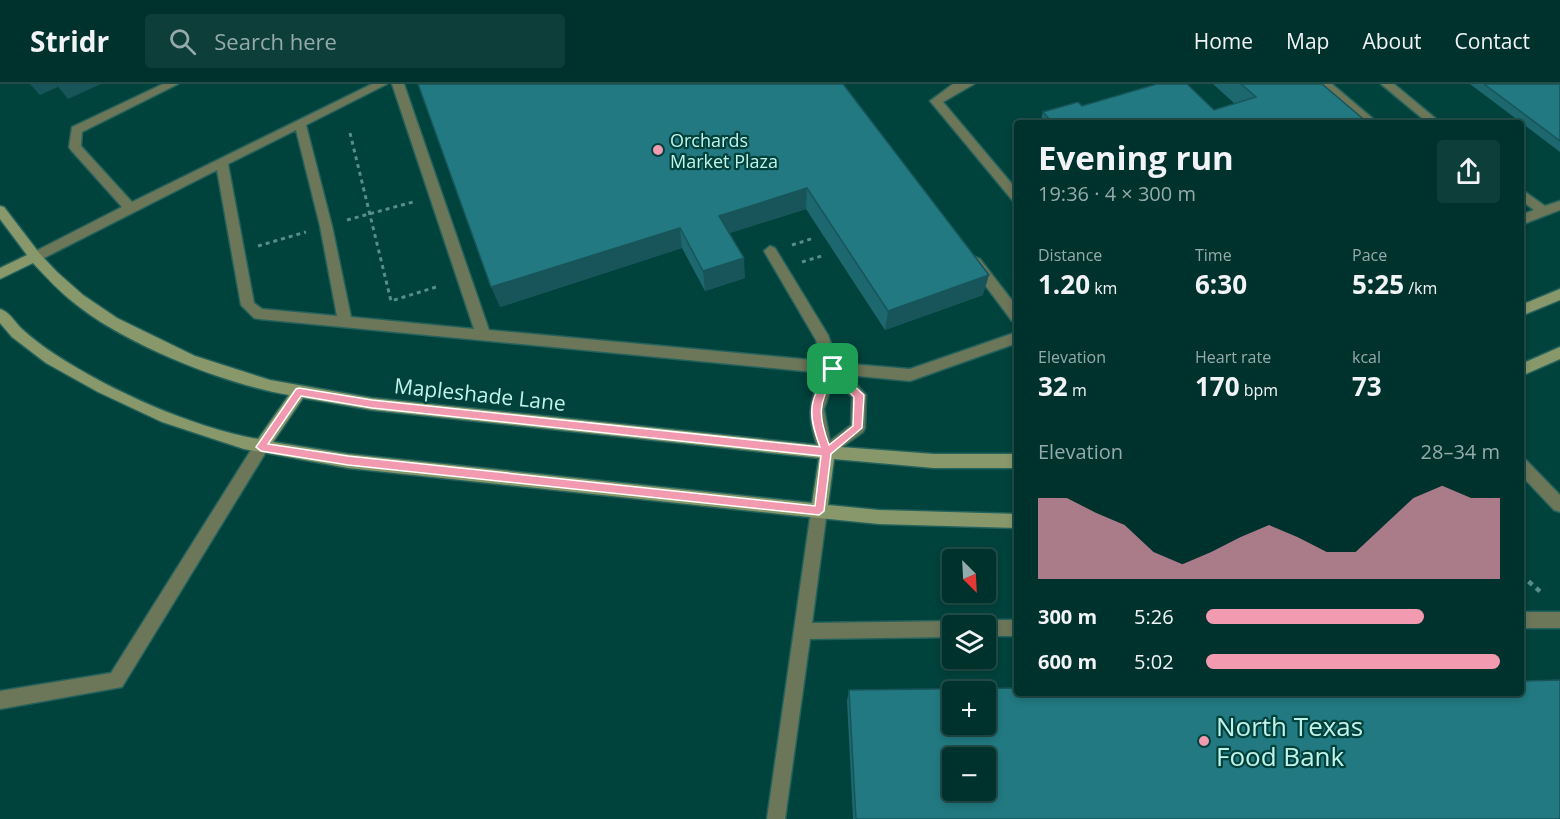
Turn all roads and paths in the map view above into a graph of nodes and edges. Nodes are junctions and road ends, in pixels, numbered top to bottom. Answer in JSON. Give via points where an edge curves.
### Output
{"nodes":[{"id":1,"x":172,"y":84,"type":"edge"},
{"id":2,"x":381,"y":84,"type":"edge"},
{"id":3,"x":398,"y":84,"type":"edge"},
{"id":4,"x":968,"y":84,"type":"edge"},
{"id":5,"x":1325,"y":84,"type":"edge"},
{"id":6,"x":1388,"y":84,"type":"edge"},
{"id":7,"x":1368,"y":120,"type":"edge"},
{"id":8,"x":1431,"y":120,"type":"edge"},
{"id":9,"x":300,"y":123,"type":"junction"},
{"id":10,"x":350,"y":133,"type":"dead end"},
{"id":11,"x":222,"y":162,"type":"junction"},
{"id":12,"x":1014,"y":194,"type":"edge"},
{"id":13,"x":1524,"y":195,"type":"edge"},
{"id":14,"x":413,"y":202,"type":"dead end"},
{"id":15,"x":1560,"y":205,"type":"edge"},
{"id":16,"x":131,"y":208,"type":"junction"},
{"id":17,"x":0,"y":210,"type":"edge"},
{"id":18,"x":1543,"y":211,"type":"junction"},
{"id":19,"x":371,"y":213,"type":"junction"},
{"id":20,"x":1524,"y":219,"type":"edge"},
{"id":21,"x":345,"y":221,"type":"dead end"},
{"id":22,"x":307,"y":231,"type":"dead end"},
{"id":23,"x":814,"y":238,"type":"dead end"},
{"id":24,"x":258,"y":246,"type":"dead end"},
{"id":25,"x":789,"y":246,"type":"dead end"},
{"id":26,"x":770,"y":251,"type":"dead end"},
{"id":27,"x":968,"y":253,"type":"edge"},
{"id":28,"x":825,"y":255,"type":"dead end"},
{"id":29,"x":35,"y":257,"type":"junction"},
{"id":30,"x":799,"y":263,"type":"dead end"},
{"id":31,"x":0,"y":274,"type":"edge"},
{"id":32,"x":436,"y":287,"type":"dead end"},
{"id":33,"x":1560,"y":294,"type":"edge"},
{"id":34,"x":1524,"y":309,"type":"edge"},
{"id":35,"x":1014,"y":313,"type":"edge"},
{"id":36,"x":0,"y":314,"type":"edge"},
{"id":37,"x":345,"y":322,"type":"junction"},
{"id":38,"x":483,"y":334,"type":"junction"},
{"id":39,"x":1014,"y":339,"type":"edge"},
{"id":40,"x":1560,"y":353,"type":"edge"},
{"id":41,"x":833,"y":369,"type":"junction"},
{"id":42,"x":1524,"y":369,"type":"edge"},
{"id":43,"x":299,"y":392,"type":"junction"},
{"id":44,"x":261,"y":447,"type":"junction"},
{"id":45,"x":827,"y":452,"type":"junction"},
{"id":46,"x":1014,"y":461,"type":"edge"},
{"id":47,"x":1524,"y":468,"type":"edge"},
{"id":48,"x":1560,"y":505,"type":"edge"},
{"id":49,"x":819,"y":511,"type":"junction"},
{"id":50,"x":1014,"y":521,"type":"edge"},
{"id":51,"x":1524,"y":578,"type":"edge"},
{"id":52,"x":1543,"y":594,"type":"dead end"},
{"id":53,"x":1524,"y":620,"type":"edge"},
{"id":54,"x":1560,"y":620,"type":"edge"},
{"id":55,"x":996,"y":628,"type":"edge"},
{"id":56,"x":1014,"y":628,"type":"edge"},
{"id":57,"x":942,"y":629,"type":"edge"},
{"id":58,"x":801,"y":631,"type":"junction"},
{"id":59,"x":0,"y":700,"type":"edge"},
{"id":60,"x":776,"y":819,"type":"edge"}],
"edges":[{"from":1,"to":16,"type":"lane","via":[[76,130],[75,147]]},
{"from":2,"to":9,"type":"lane"},
{"from":3,"to":38,"type":"lane"},
{"from":4,"to":12,"type":"lane","via":[[936,101]]},
{"from":5,"to":7,"type":"lane"},
{"from":6,"to":8,"type":"lane"},
{"from":9,"to":11,"type":"lane"},
{"from":9,"to":37,"type":"lane"},
{"from":10,"to":19,"type":"path"},
{"from":11,"to":16,"type":"lane"},
{"from":11,"to":37,"type":"lane","via":[[248,305],[259,314]]},
{"from":13,"to":18,"type":"lane"},
{"from":14,"to":19,"type":"path"},
{"from":15,"to":18,"type":"lane"},
{"from":16,"to":29,"type":"lane"},
{"from":17,"to":29,"type":"main road","name":"Mapleshade Lane"},
{"from":18,"to":20,"type":"lane"},
{"from":19,"to":21,"type":"path"},
{"from":19,"to":32,"type":"path","via":[[391,301]]},
{"from":22,"to":24,"type":"path"},
{"from":23,"to":25,"type":"path"},
{"from":26,"to":41,"type":"lane","via":[[823,339]]},
{"from":27,"to":35,"type":"lane"},
{"from":28,"to":30,"type":"path"},
{"from":29,"to":31,"type":"main road"},
{"from":29,"to":43,"type":"main road","name":"Mapleshade Lane","via":[[78,299],[112,322],[229,375]]},
{"from":33,"to":34,"type":"main road"},
{"from":36,"to":44,"type":"main road","via":[[51,359],[133,404],[204,432]]},
{"from":37,"to":38,"type":"lane"},
{"from":38,"to":41,"type":"lane"},
{"from":39,"to":41,"type":"lane","via":[[910,375]]},
{"from":40,"to":42,"type":"main road"},
{"from":41,"to":45,"type":"lane","via":[[818,396],[816,423]]},
{"from":41,"to":45,"type":"lane","via":[[859,395],[858,428]]},
{"from":43,"to":44,"type":"main road"},
{"from":43,"to":45,"type":"main road","name":"Mapleshade Lane","via":[[372,404]]},
{"from":44,"to":49,"type":"main road","via":[[348,461]]},
{"from":44,"to":59,"type":"lane","via":[[116,681]]},
{"from":45,"to":46,"type":"main road","name":"Mapleshade Lane","via":[[934,461]]},
{"from":45,"to":49,"type":"main road"},
{"from":47,"to":48,"type":"lane"},
{"from":49,"to":50,"type":"main road"},
{"from":49,"to":58,"type":"lane"},
{"from":51,"to":52,"type":"path"},
{"from":53,"to":54,"type":"lane"},
{"from":55,"to":56,"type":"lane"},
{"from":57,"to":58,"type":"lane"},
{"from":58,"to":60,"type":"lane"}]}
